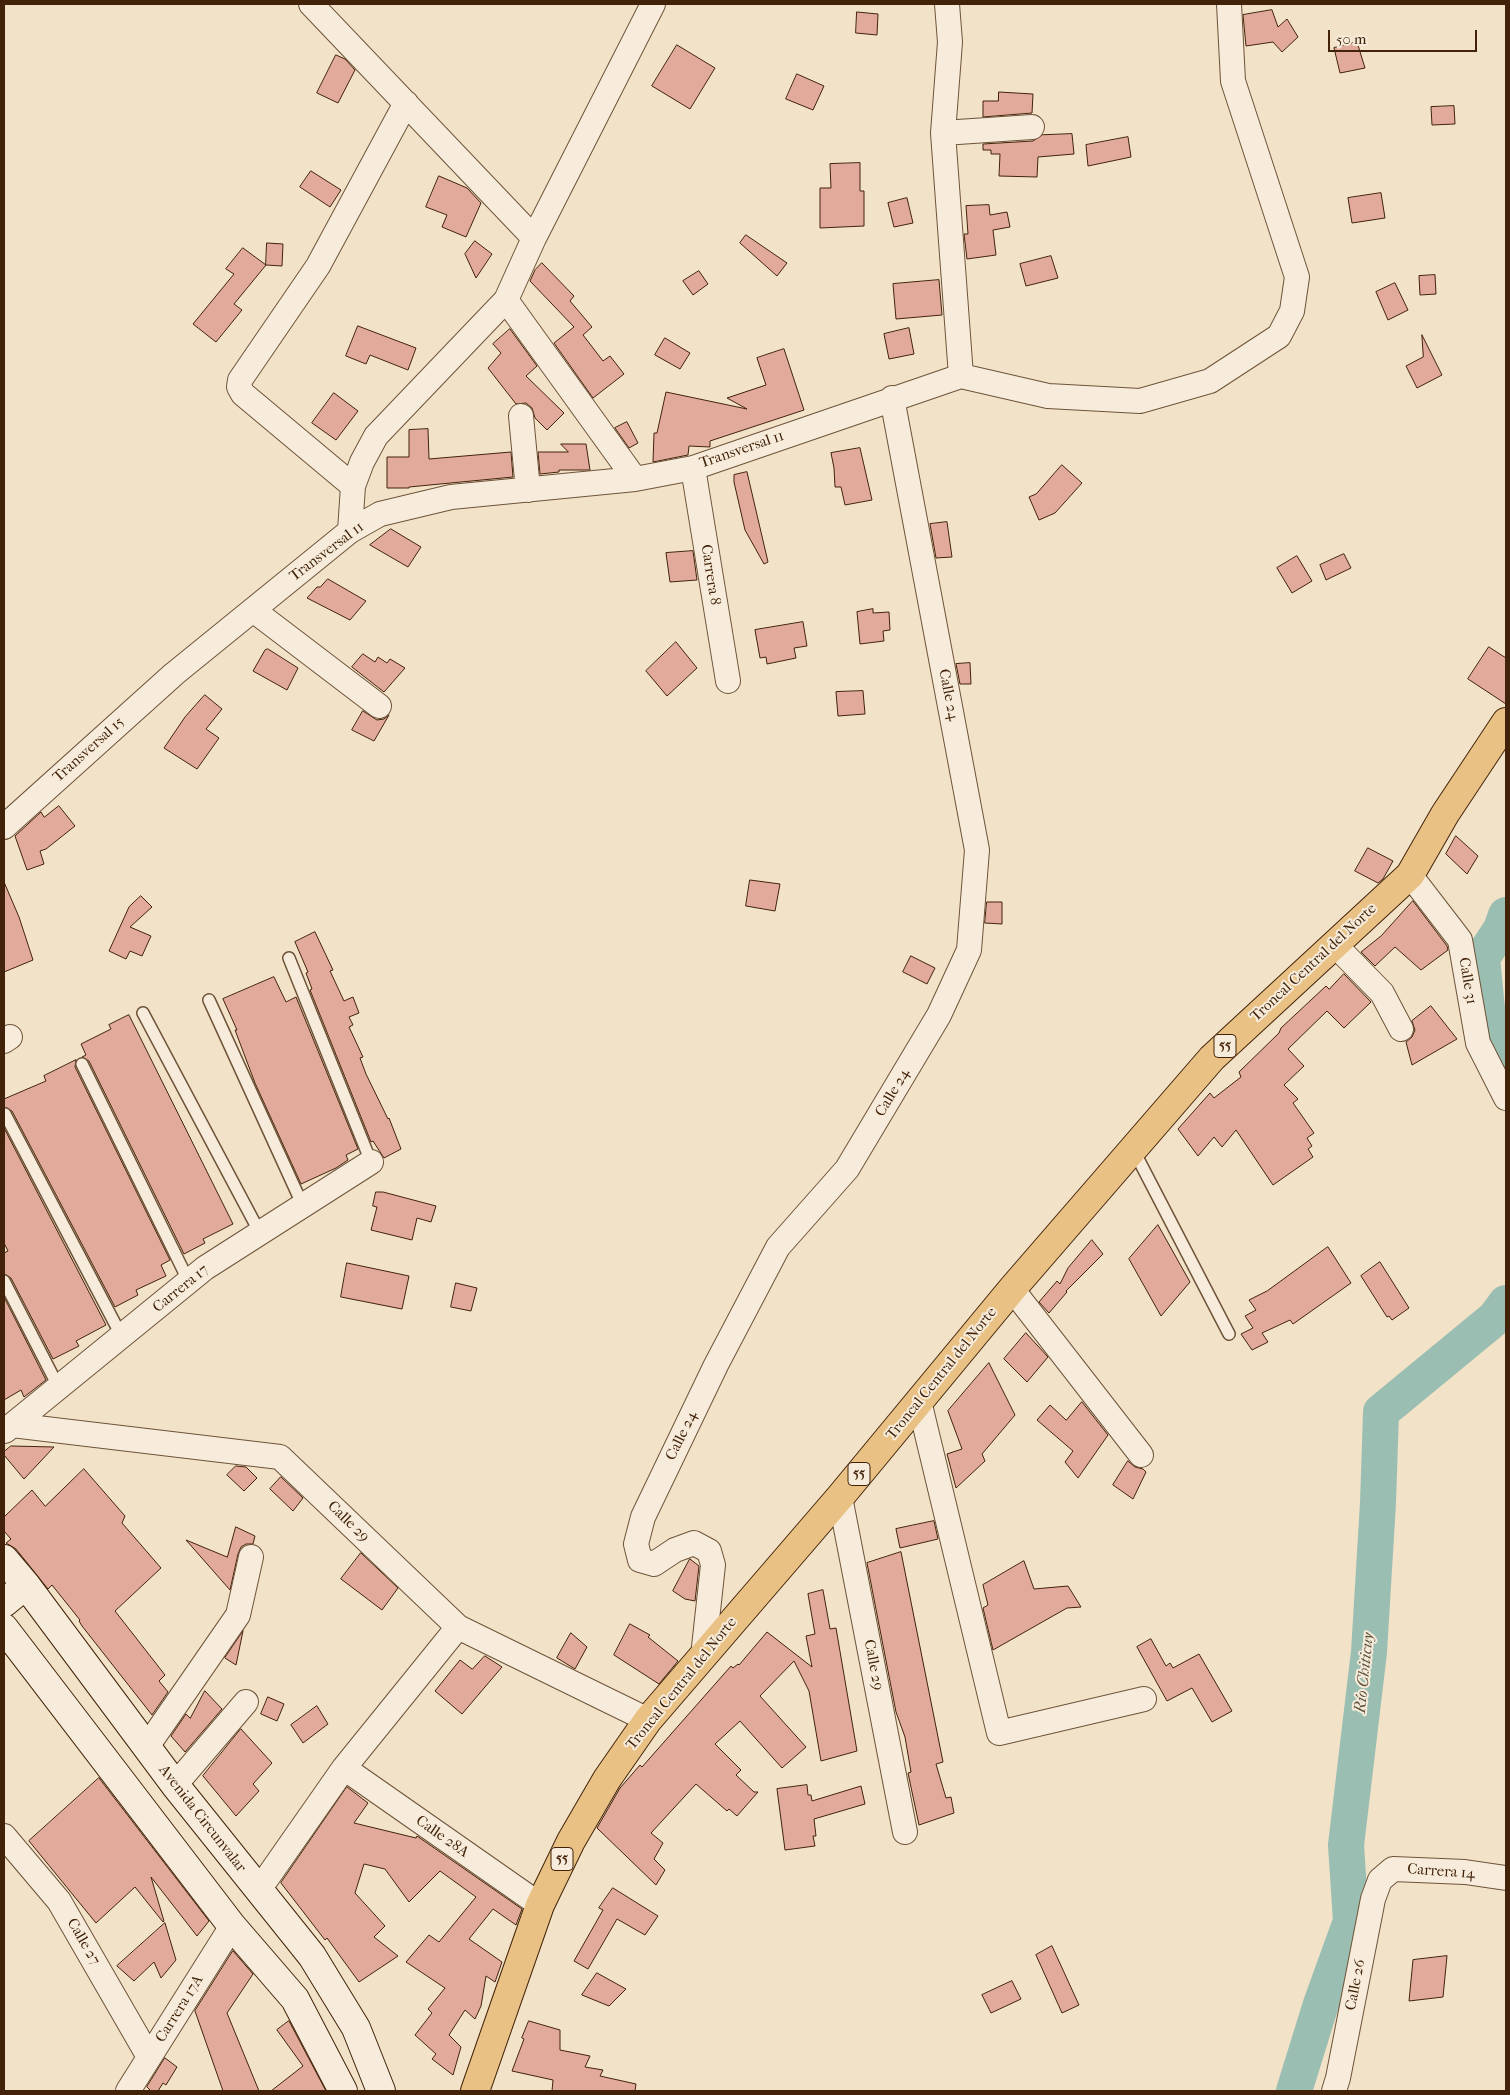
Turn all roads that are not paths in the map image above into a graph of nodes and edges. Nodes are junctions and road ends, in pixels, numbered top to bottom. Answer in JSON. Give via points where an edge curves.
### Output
{"nodes":[{"id":1,"x":311,"y":4,"type":"edge"},
{"id":2,"x":653,"y":4,"type":"edge"},
{"id":3,"x":947,"y":4,"type":"edge"},
{"id":4,"x":1229,"y":4,"type":"edge"},
{"id":5,"x":406,"y":103,"type":"junction"},
{"id":6,"x":1032,"y":127,"type":"dead end"},
{"id":7,"x":943,"y":133,"type":"junction"},
{"id":8,"x":534,"y":238,"type":"junction"},
{"id":9,"x":506,"y":300,"type":"junction"},
{"id":10,"x":961,"y":376,"type":"junction"},
{"id":11,"x":892,"y":398,"type":"junction"},
{"id":12,"x":521,"y":416,"type":"dead end"},
{"id":13,"x":693,"y":468,"type":"junction"},
{"id":14,"x":635,"y":479,"type":"junction"},
{"id":15,"x":353,"y":486,"type":"junction"},
{"id":16,"x":528,"y":490,"type":"junction"},
{"id":17,"x":350,"y":531,"type":"junction"},
{"id":18,"x":253,"y":610,"type":"junction"},
{"id":19,"x":174,"y":674,"type":"joint"},
{"id":20,"x":728,"y":681,"type":"dead end"},
{"id":21,"x":379,"y":706,"type":"dead end"},
{"id":22,"x":1506,"y":722,"type":"edge"},
{"id":23,"x":4,"y":826,"type":"edge"},
{"id":24,"x":1410,"y":875,"type":"junction"},
{"id":25,"x":1335,"y":944,"type":"junction"},
{"id":26,"x":289,"y":958,"type":"dead end"},
{"id":27,"x":209,"y":1000,"type":"dead end"},
{"id":28,"x":143,"y":1013,"type":"dead end"},
{"id":29,"x":1400,"y":1029,"type":"dead end"},
{"id":30,"x":82,"y":1064,"type":"dead end"},
{"id":31,"x":1506,"y":1098,"type":"edge"},
{"id":32,"x":5,"y":1114,"type":"dead end"},
{"id":33,"x":1133,"y":1149,"type":"junction"},
{"id":34,"x":371,"y":1162,"type":"joint"},
{"id":35,"x":303,"y":1206,"type":"junction"},
{"id":36,"x":260,"y":1234,"type":"junction"},
{"id":37,"x":4,"y":1281,"type":"edge"},
{"id":38,"x":189,"y":1282,"type":"junction"},
{"id":39,"x":1012,"y":1289,"type":"junction"},
{"id":40,"x":1229,"y":1334,"type":"dead end"},
{"id":41,"x":122,"y":1337,"type":"junction"},
{"id":42,"x":59,"y":1388,"type":"junction"},
{"id":43,"x":920,"y":1401,"type":"junction"},
{"id":44,"x":8,"y":1428,"type":"edge"},
{"id":45,"x":1141,"y":1455,"type":"dead end"},
{"id":46,"x":840,"y":1497,"type":"junction"},
{"id":47,"x":251,"y":1557,"type":"dead end"},
{"id":48,"x":4,"y":1558,"type":"edge"},
{"id":49,"x":26,"y":1585,"type":"junction"},
{"id":50,"x":4,"y":1603,"type":"edge"},
{"id":51,"x":458,"y":1627,"type":"junction"},
{"id":52,"x":4,"y":1628,"type":"edge"},
{"id":53,"x":703,"y":1656,"type":"junction"},
{"id":54,"x":1144,"y":1699,"type":"dead end"},
{"id":55,"x":246,"y":1702,"type":"dead end"},
{"id":56,"x":648,"y":1720,"type":"junction"},
{"id":57,"x":146,"y":1748,"type":"junction"},
{"id":58,"x":344,"y":1768,"type":"junction"},
{"id":59,"x":175,"y":1785,"type":"junction"},
{"id":60,"x":905,"y":1832,"type":"dead end"},
{"id":61,"x":4,"y":1836,"type":"edge"},
{"id":62,"x":1506,"y":1878,"type":"edge"},
{"id":63,"x":1380,"y":1880,"type":"joint"},
{"id":64,"x":258,"y":1891,"type":"junction"},
{"id":65,"x":540,"y":1905,"type":"junction"},
{"id":66,"x":232,"y":1926,"type":"junction"},
{"id":67,"x":149,"y":2057,"type":"junction"},
{"id":68,"x":128,"y":2091,"type":"edge"},
{"id":69,"x":343,"y":2091,"type":"edge"},
{"id":70,"x":381,"y":2091,"type":"edge"},
{"id":71,"x":474,"y":2091,"type":"edge"},
{"id":72,"x":1334,"y":2091,"type":"edge"}],
"edges":[{"from":1,"to":5,"type":"street"},
{"from":2,"to":8,"type":"street"},
{"from":3,"to":7,"type":"street","via":[[950,42]]},
{"from":4,"to":10,"type":"street","via":[[1233,81],[1297,277],[1292,312],[1279,336],[1210,381],[1140,401],[1048,396]]},
{"from":5,"to":8,"type":"street"},
{"from":5,"to":15,"type":"street","via":[[318,266],[240,380],[239,387],[243,394]]},
{"from":6,"to":7,"type":"street"},
{"from":7,"to":10,"type":"street"},
{"from":8,"to":9,"type":"street"},
{"from":9,"to":14,"type":"street"},
{"from":9,"to":15,"type":"street","via":[[376,436]]},
{"from":10,"to":11,"type":"street","name":"Transversal 11"},
{"from":11,"to":13,"type":"street","name":"Transversal 11"},
{"from":11,"to":53,"type":"street","name":"Calle 24","via":[[978,850],[968,950],[939,1015],[847,1169],[778,1247],[716,1365],[643,1517],[636,1544],[640,1560],[654,1564],[675,1550],[694,1543],[708,1551],[713,1565]]},
{"from":12,"to":16,"type":"street"},
{"from":13,"to":14,"type":"street","name":"Transversal 11"},
{"from":13,"to":20,"type":"street","name":"Carrera 8"},
{"from":14,"to":16,"type":"street","name":"Transversal 11"},
{"from":15,"to":17,"type":"street"},
{"from":16,"to":17,"type":"street","name":"Transversal 11","via":[[450,497],[380,514]]},
{"from":17,"to":18,"type":"street","name":"Transversal 11"},
{"from":18,"to":19,"type":"street","name":"Transversal 11"},
{"from":18,"to":21,"type":"street"},
{"from":19,"to":23,"type":"street","name":"Transversal 15"},
{"from":22,"to":24,"type":"highway","name":"Troncal Central del Norte","number":"55","via":[[1445,814]]},
{"from":24,"to":25,"type":"highway","name":"Troncal Central del Norte","number":"55"},
{"from":24,"to":31,"type":"street","name":"Calle 31","via":[[1460,940],[1478,1043]]},
{"from":25,"to":29,"type":"street","via":[[1382,993]]},
{"from":25,"to":33,"type":"highway","name":"Troncal Central del Norte","number":"55","via":[[1212,1058]]},
{"from":26,"to":34,"type":"lane"},
{"from":27,"to":35,"type":"lane"},
{"from":28,"to":36,"type":"lane"},
{"from":30,"to":38,"type":"lane"},
{"from":32,"to":41,"type":"lane"},
{"from":33,"to":39,"type":"highway","name":"Troncal Central del Norte","number":"55"},
{"from":33,"to":40,"type":"lane"},
{"from":34,"to":35,"type":"street","name":"Carrera 17"},
{"from":35,"to":36,"type":"street","name":"Carrera 17"},
{"from":36,"to":38,"type":"street","name":"Carrera 17","via":[[205,1268]]},
{"from":37,"to":42,"type":"lane"},
{"from":38,"to":41,"type":"street","name":"Carrera 17"},
{"from":39,"to":43,"type":"highway","name":"Troncal Central del Norte","number":"55"},
{"from":39,"to":45,"type":"street"},
{"from":41,"to":42,"type":"street","name":"Carrera 17"},
{"from":42,"to":44,"type":"street","name":"Carrera 17"},
{"from":43,"to":46,"type":"highway","name":"Troncal Central del Norte","number":"55"},
{"from":43,"to":54,"type":"street","via":[[998,1733]]},
{"from":44,"to":51,"type":"street","name":"Calle 29","via":[[280,1457]]},
{"from":46,"to":53,"type":"highway","name":"Troncal Central del Norte","number":"55"},
{"from":46,"to":60,"type":"street","name":"Calle 29"},
{"from":47,"to":57,"type":"street","via":[[238,1616]]},
{"from":48,"to":49,"type":"main road","name":"Avenida Circunvalar"},
{"from":49,"to":50,"type":"main road"},
{"from":49,"to":57,"type":"main road","name":"Avenida Circunvalar"},
{"from":51,"to":56,"type":"street","name":"Calle 29"},
{"from":51,"to":58,"type":"street"},
{"from":52,"to":66,"type":"main road"},
{"from":53,"to":56,"type":"highway","name":"Troncal Central del Norte","number":"55"},
{"from":55,"to":59,"type":"street"},
{"from":56,"to":65,"type":"highway","name":"Troncal Central del Norte","number":"55","via":[[607,1779],[571,1841]]},
{"from":57,"to":59,"type":"main road","name":"Avenida Circunvalar"},
{"from":58,"to":64,"type":"street"},
{"from":58,"to":65,"type":"street","name":"Calle 28A"},
{"from":59,"to":64,"type":"main road","name":"Avenida Circunvalar"},
{"from":61,"to":67,"type":"street","name":"Calle 27","via":[[59,1902]]},
{"from":62,"to":63,"type":"street","name":"Carrera 14","via":[[1466,1872],[1393,1869]]},
{"from":63,"to":72,"type":"street","name":"Calle 26","via":[[1372,1899]]},
{"from":64,"to":70,"type":"main road","name":"Avenida Circunvalar","via":[[312,1956],[356,2028]]},
{"from":65,"to":71,"type":"highway","name":"Troncal Central del Norte","number":"55"},
{"from":66,"to":67,"type":"street","name":"Carrera 17A"},
{"from":66,"to":69,"type":"main road","via":[[295,2000]]},
{"from":67,"to":68,"type":"street","name":"Carrera 17A"}]}
